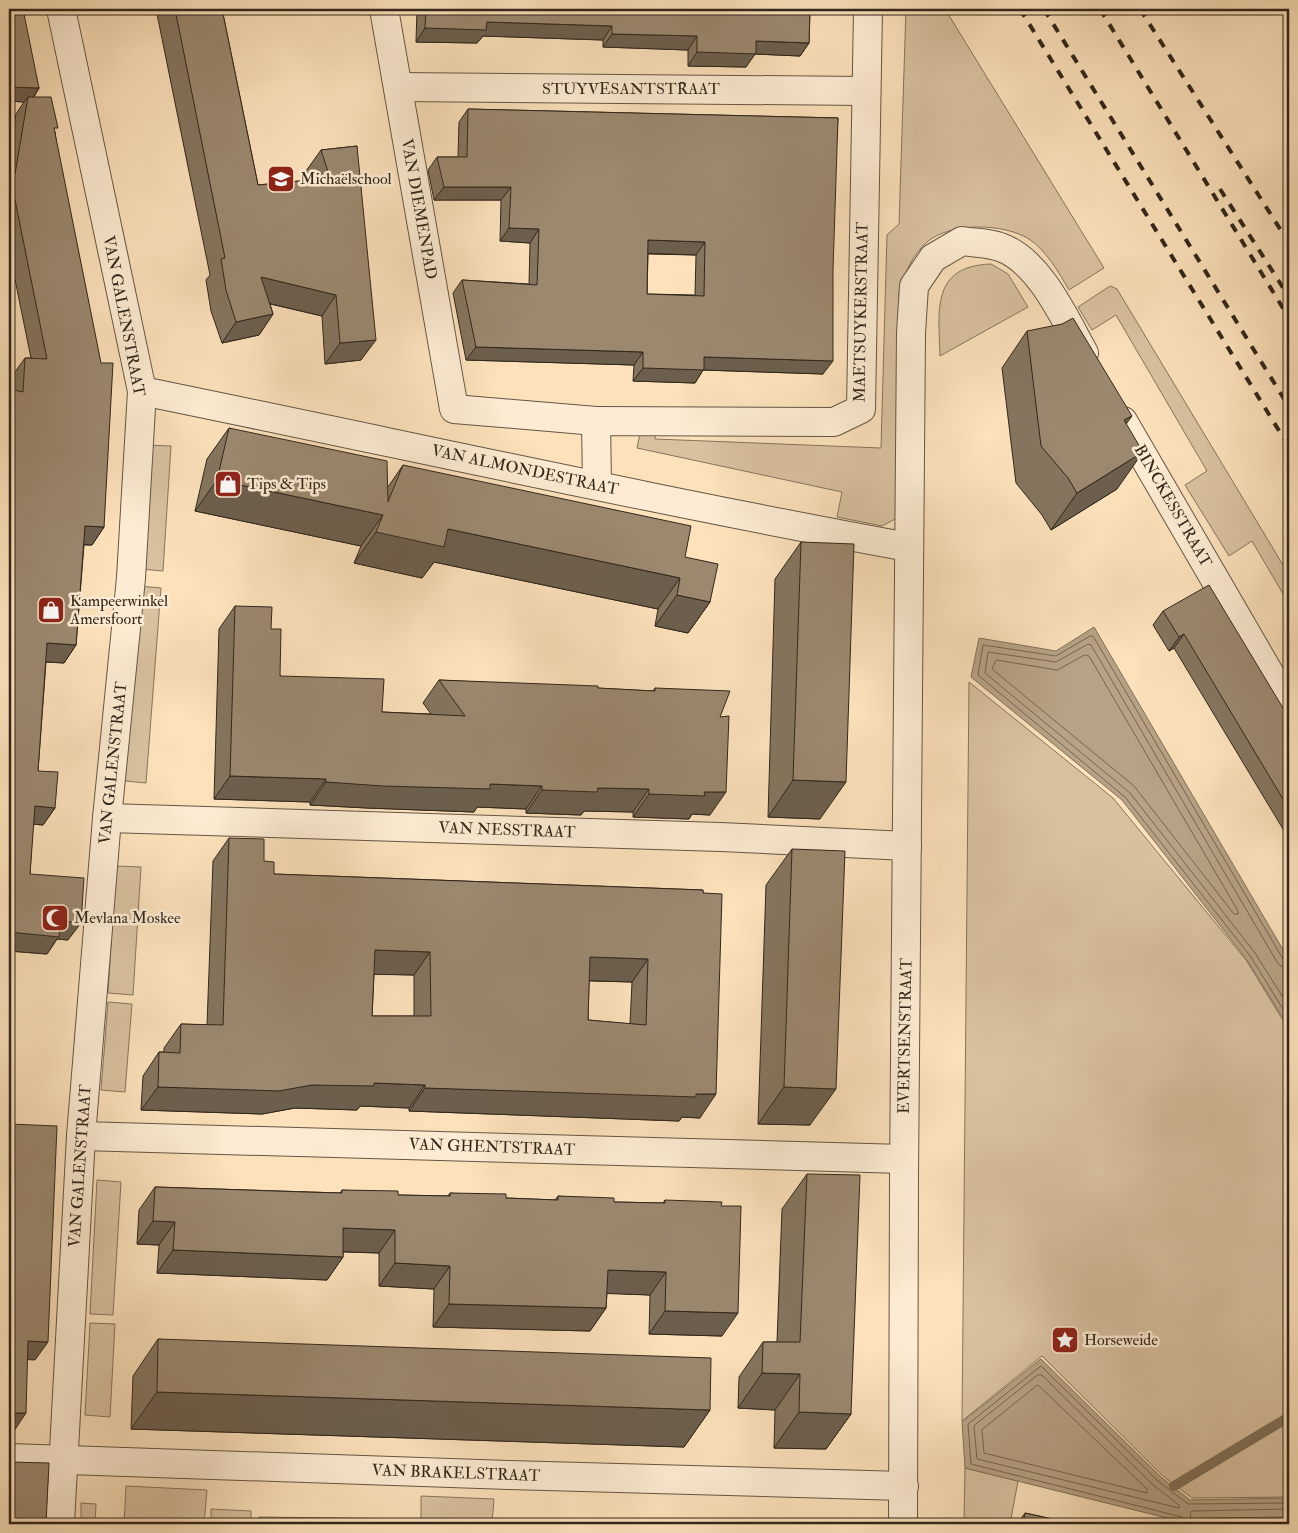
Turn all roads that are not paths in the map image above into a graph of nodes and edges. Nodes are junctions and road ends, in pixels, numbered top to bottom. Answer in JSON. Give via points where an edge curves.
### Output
{"nodes":[{"id":1,"x":61,"y":9,"type":"edge"},
{"id":2,"x":384,"y":9,"type":"edge"},
{"id":3,"x":868,"y":9,"type":"edge"},
{"id":4,"x":398,"y":87,"type":"junction"},
{"id":5,"x":865,"y":91,"type":"junction"},
{"id":6,"x":1097,"y":375,"type":"edge"},
{"id":7,"x":142,"y":391,"type":"junction"},
{"id":8,"x":1111,"y":400,"type":"edge"},
{"id":9,"x":454,"y":409,"type":"joint"},
{"id":10,"x":596,"y":421,"type":"junction"},
{"id":11,"x":597,"y":485,"type":"junction"},
{"id":12,"x":908,"y":547,"type":"junction"},
{"id":13,"x":1289,"y":707,"type":"edge"},
{"id":14,"x":108,"y":818,"type":"junction"},
{"id":15,"x":907,"y":846,"type":"junction"},
{"id":16,"x":80,"y":1136,"type":"junction"},
{"id":17,"x":904,"y":1159,"type":"junction"},
{"id":18,"x":9,"y":1458,"type":"edge"},
{"id":19,"x":62,"y":1460,"type":"junction"},
{"id":20,"x":904,"y":1486,"type":"junction"},
{"id":21,"x":60,"y":1524,"type":"edge"},
{"id":22,"x":903,"y":1524,"type":"edge"}],
"edges":[{"from":1,"to":7,"type":"street","name":"VAN GALENSTRAAT"},
{"from":2,"to":4,"type":"street","name":"VAN DIEMENPAD"},
{"from":3,"to":5,"type":"street","name":"MAETSUYKERSTRAAT"},
{"from":4,"to":5,"type":"street","name":"STUYVESANTSTRAAT"},
{"from":4,"to":9,"type":"street","name":"VAN DIEMENPAD"},
{"from":5,"to":10,"type":"street","name":"MAETSUYKERSTRAAT","via":[[861,409],[834,422]]},
{"from":6,"to":12,"type":"street","via":[[1028,263],[1001,247],[962,241],[934,258],[914,286]]},
{"from":7,"to":11,"type":"street","name":"VAN ALMONDESTRAAT"},
{"from":7,"to":14,"type":"street","name":"VAN GALENSTRAAT","via":[[131,578]]},
{"from":8,"to":13,"type":"street","name":"BINCKESSTRAAT"},
{"from":9,"to":10,"type":"street","name":"MAETSUYKERSTRAAT"},
{"from":10,"to":11,"type":"street"},
{"from":11,"to":12,"type":"street","name":"VAN ALMONDESTRAAT","via":[[734,515]]},
{"from":12,"to":15,"type":"street","name":"EVERTSENSTRAAT"},
{"from":14,"to":15,"type":"street","name":"VAN NESSTRAAT","via":[[711,836]]},
{"from":14,"to":16,"type":"street","name":"VAN GALENSTRAAT"},
{"from":15,"to":17,"type":"street","name":"EVERTSENSTRAAT"},
{"from":16,"to":17,"type":"street","name":"VAN GHENTSTRAAT"},
{"from":16,"to":19,"type":"street","name":"VAN GALENSTRAAT"},
{"from":17,"to":20,"type":"street","name":"EVERTSENSTRAAT"},
{"from":18,"to":19,"type":"street","name":"VAN BRAKELSTRAAT"},
{"from":19,"to":20,"type":"street","name":"VAN BRAKELSTRAAT"},
{"from":19,"to":21,"type":"street","name":"VAN GALENSTRAAT"},
{"from":20,"to":22,"type":"street","name":"EVERTSENSTRAAT"}]}
